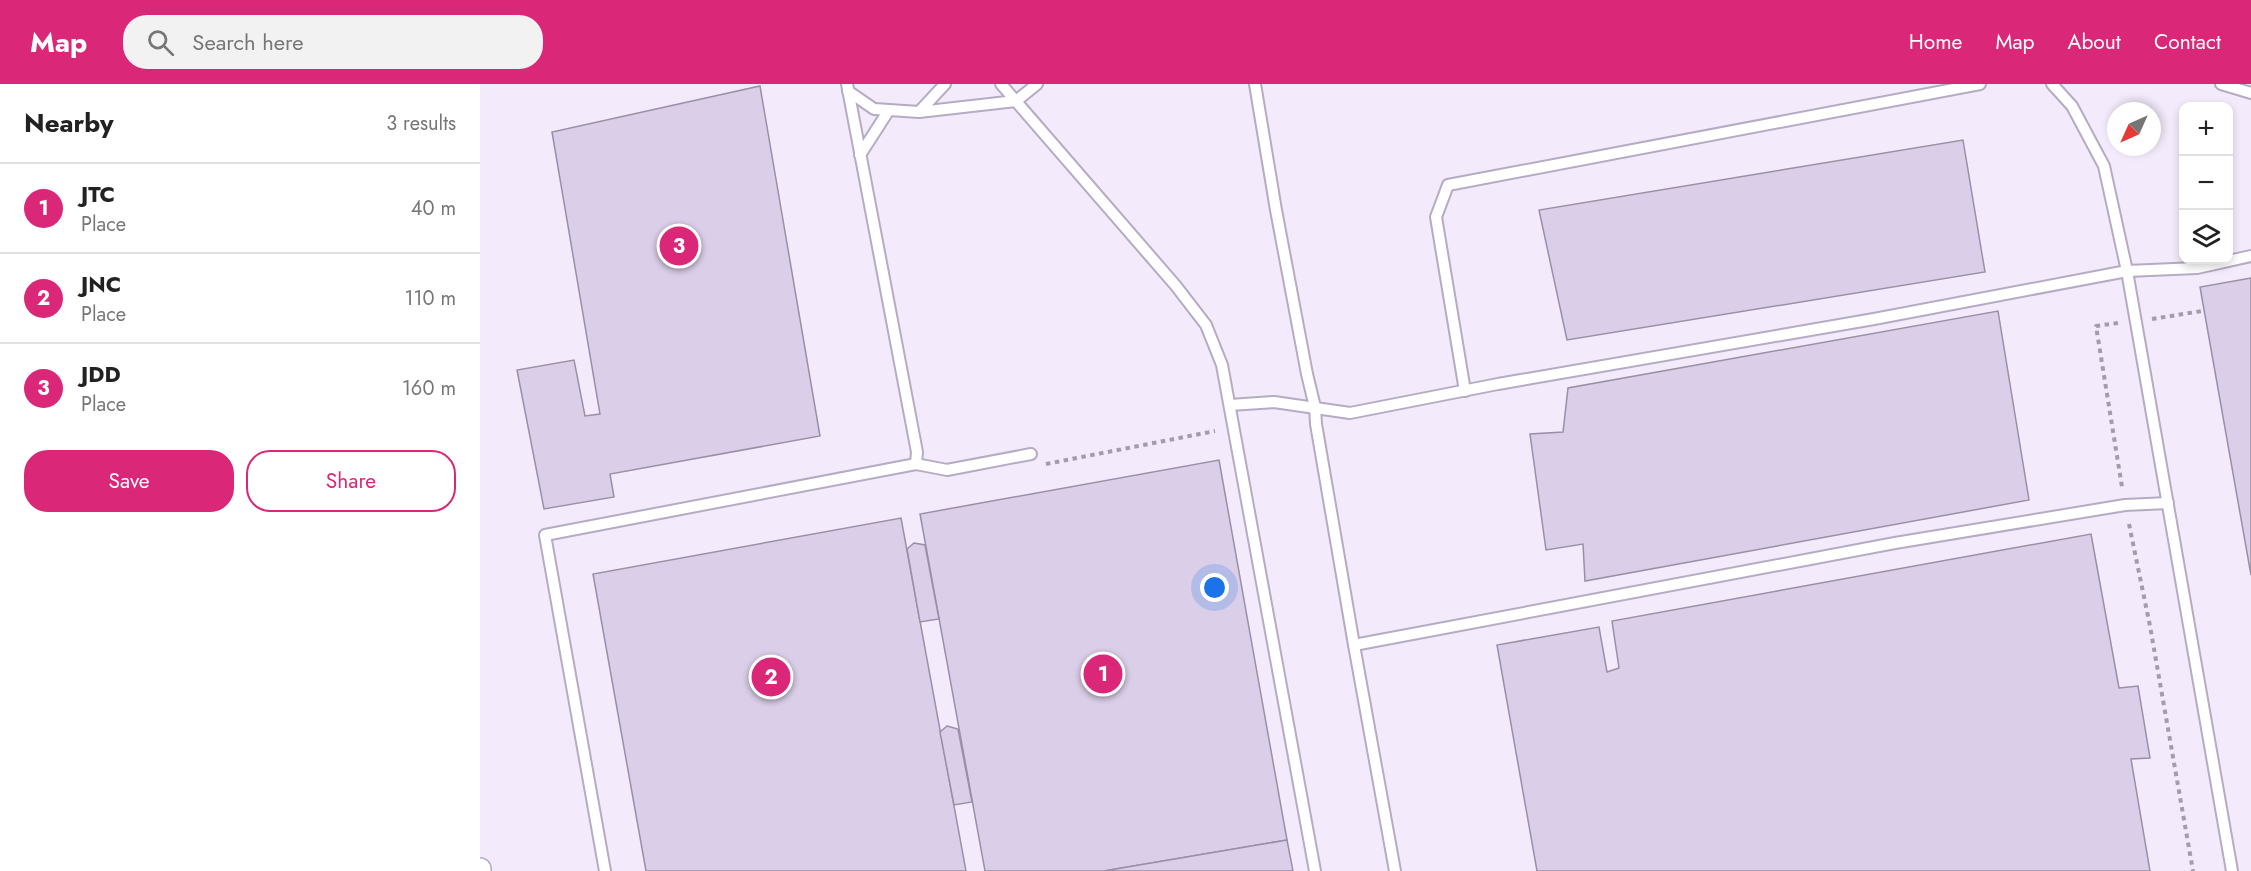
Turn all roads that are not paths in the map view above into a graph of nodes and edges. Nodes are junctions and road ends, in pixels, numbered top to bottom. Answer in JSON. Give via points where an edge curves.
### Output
{"nodes":[{"id":1,"x":945,"y":84,"type":"edge"},
{"id":2,"x":1001,"y":84,"type":"edge"},
{"id":3,"x":1036,"y":84,"type":"edge"},
{"id":4,"x":1255,"y":84,"type":"edge"},
{"id":5,"x":1980,"y":84,"type":"edge"},
{"id":6,"x":2052,"y":84,"type":"edge"},
{"id":7,"x":2221,"y":84,"type":"edge"},
{"id":8,"x":847,"y":87,"type":"edge"},
{"id":9,"x":2251,"y":93,"type":"edge"},
{"id":10,"x":1016,"y":101,"type":"junction"},
{"id":11,"x":889,"y":110,"type":"junction"},
{"id":12,"x":920,"y":112,"type":"junction"},
{"id":13,"x":860,"y":155,"type":"junction"},
{"id":14,"x":2251,"y":256,"type":"edge"},
{"id":15,"x":2127,"y":271,"type":"junction"},
{"id":16,"x":1465,"y":391,"type":"junction"},
{"id":17,"x":1230,"y":405,"type":"junction"},
{"id":18,"x":1315,"y":407,"type":"junction"},
{"id":19,"x":1031,"y":454,"type":"road end"},
{"id":20,"x":916,"y":464,"type":"junction"},
{"id":21,"x":2168,"y":503,"type":"junction"},
{"id":22,"x":1354,"y":645,"type":"junction"},
{"id":23,"x":605,"y":871,"type":"edge"},
{"id":24,"x":1315,"y":871,"type":"edge"},
{"id":25,"x":1395,"y":871,"type":"edge"},
{"id":26,"x":2232,"y":871,"type":"edge"}],
"edges":[{"from":1,"to":12,"type":"lane"},
{"from":2,"to":10,"type":"lane"},
{"from":3,"to":10,"type":"lane"},
{"from":4,"to":18,"type":"lane"},
{"from":5,"to":16,"type":"lane","via":[[1448,185],[1436,217]]},
{"from":6,"to":15,"type":"lane","via":[[2072,106],[2104,166]]},
{"from":7,"to":9,"type":"lane"},
{"from":8,"to":11,"type":"lane","via":[[874,109]]},
{"from":8,"to":13,"type":"lane"},
{"from":10,"to":12,"type":"lane"},
{"from":10,"to":17,"type":"lane","via":[[1206,325],[1222,365]]},
{"from":11,"to":12,"type":"lane"},
{"from":11,"to":13,"type":"lane"},
{"from":13,"to":20,"type":"lane","via":[[915,441]]},
{"from":14,"to":15,"type":"lane","via":[[2198,268]]},
{"from":15,"to":16,"type":"lane"},
{"from":15,"to":21,"type":"lane"},
{"from":16,"to":18,"type":"lane","via":[[1350,413]]},
{"from":17,"to":18,"type":"lane","via":[[1274,402]]},
{"from":17,"to":24,"type":"lane"},
{"from":18,"to":22,"type":"lane"},
{"from":19,"to":20,"type":"lane","via":[[946,470]]},
{"from":20,"to":23,"type":"lane","via":[[545,535]]},
{"from":21,"to":22,"type":"lane","via":[[2125,505],[1895,543]]},
{"from":21,"to":26,"type":"lane"},
{"from":22,"to":25,"type":"lane"}]}
